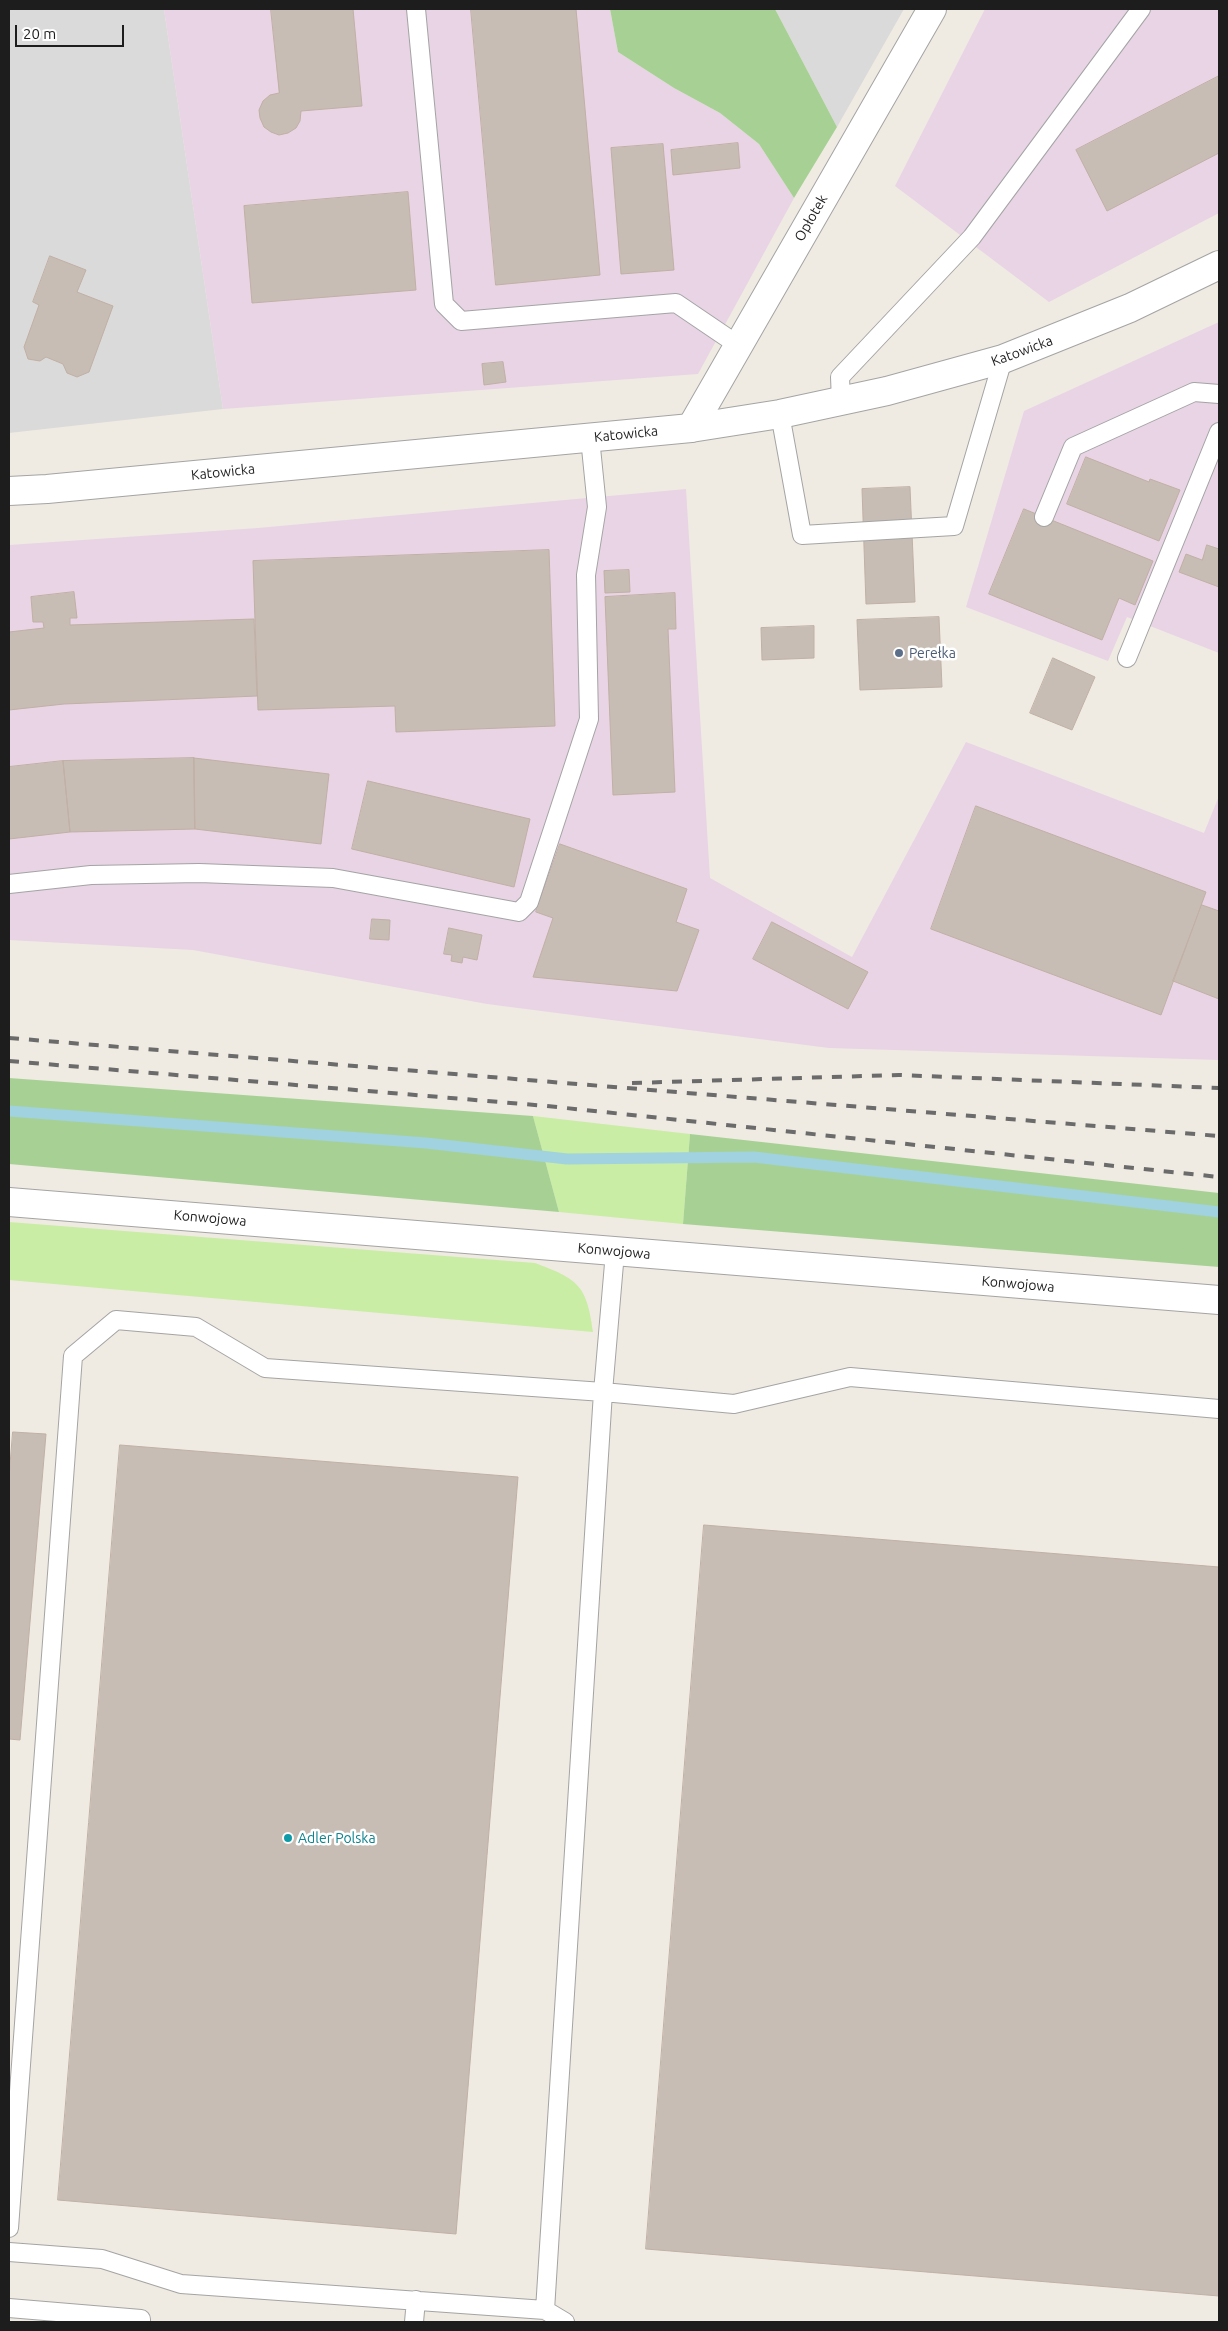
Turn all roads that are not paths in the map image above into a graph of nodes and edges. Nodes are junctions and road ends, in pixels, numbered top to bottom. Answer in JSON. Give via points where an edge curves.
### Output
{"nodes":[{"id":1,"x":416,"y":9,"type":"edge"},
{"id":2,"x":932,"y":9,"type":"edge"},
{"id":3,"x":1141,"y":9,"type":"edge"},
{"id":4,"x":1219,"y":265,"type":"edge"},
{"id":5,"x":738,"y":345,"type":"junction"},
{"id":6,"x":1003,"y":359,"type":"junction"},
{"id":7,"x":1219,"y":394,"type":"edge"},
{"id":8,"x":841,"y":401,"type":"junction"},
{"id":9,"x":780,"y":414,"type":"junction"},
{"id":10,"x":690,"y":428,"type":"junction"},
{"id":11,"x":1219,"y":432,"type":"edge"},
{"id":12,"x":590,"y":438,"type":"junction"},
{"id":13,"x":9,"y":491,"type":"edge"},
{"id":14,"x":1044,"y":516,"type":"dead end"},
{"id":15,"x":1127,"y":658,"type":"dead end"},
{"id":16,"x":9,"y":884,"type":"edge"},
{"id":17,"x":9,"y":1202,"type":"edge"},
{"id":18,"x":615,"y":1252,"type":"junction"},
{"id":19,"x":1219,"y":1300,"type":"edge"},
{"id":20,"x":603,"y":1392,"type":"junction"},
{"id":21,"x":1219,"y":1409,"type":"edge"},
{"id":22,"x":9,"y":2228,"type":"edge"},
{"id":23,"x":9,"y":2252,"type":"edge"},
{"id":24,"x":416,"y":2300,"type":"junction"},
{"id":25,"x":9,"y":2308,"type":"edge"},
{"id":26,"x":545,"y":2310,"type":"junction"},
{"id":27,"x":141,"y":2322,"type":"edge"},
{"id":28,"x":414,"y":2322,"type":"edge"},
{"id":29,"x":564,"y":2322,"type":"edge"}],
"edges":[{"from":1,"to":5,"type":"lane","via":[[444,304],[461,320],[676,303]]},
{"from":2,"to":5,"type":"street","name":"Opłotek"},
{"from":3,"to":8,"type":"lane","via":[[972,237],[840,377]]},
{"from":4,"to":6,"type":"street","name":"Katowicka","via":[[1130,308]]},
{"from":5,"to":10,"type":"street","name":"Opłotek"},
{"from":6,"to":8,"type":"street","name":"Katowicka"},
{"from":6,"to":9,"type":"lane","via":[[954,526],[802,534]]},
{"from":7,"to":14,"type":"lane","via":[[1194,392],[1073,446]]},
{"from":8,"to":9,"type":"street","name":"Katowicka"},
{"from":9,"to":10,"type":"street","name":"Katowicka"},
{"from":10,"to":12,"type":"street","name":"Katowicka"},
{"from":11,"to":15,"type":"lane"},
{"from":12,"to":13,"type":"street","name":"Katowicka"},
{"from":12,"to":16,"type":"lane","via":[[596,507],[586,575],[589,719],[529,902],[519,912],[333,878],[189,873],[91,875]]},
{"from":17,"to":18,"type":"street","name":"Konwojowa"},
{"from":18,"to":19,"type":"street","name":"Konwojowa"},
{"from":18,"to":20,"type":"lane"},
{"from":20,"to":21,"type":"lane","via":[[734,1404],[850,1377]]},
{"from":20,"to":22,"type":"lane","via":[[265,1368],[196,1327],[116,1320],[72,1356]]},
{"from":20,"to":26,"type":"lane"},
{"from":23,"to":24,"type":"lane","via":[[102,2259],[181,2284]]},
{"from":24,"to":26,"type":"lane"},
{"from":24,"to":28,"type":"lane"},
{"from":25,"to":27,"type":"lane","via":[[141,2319]]},
{"from":26,"to":29,"type":"lane"}]}
